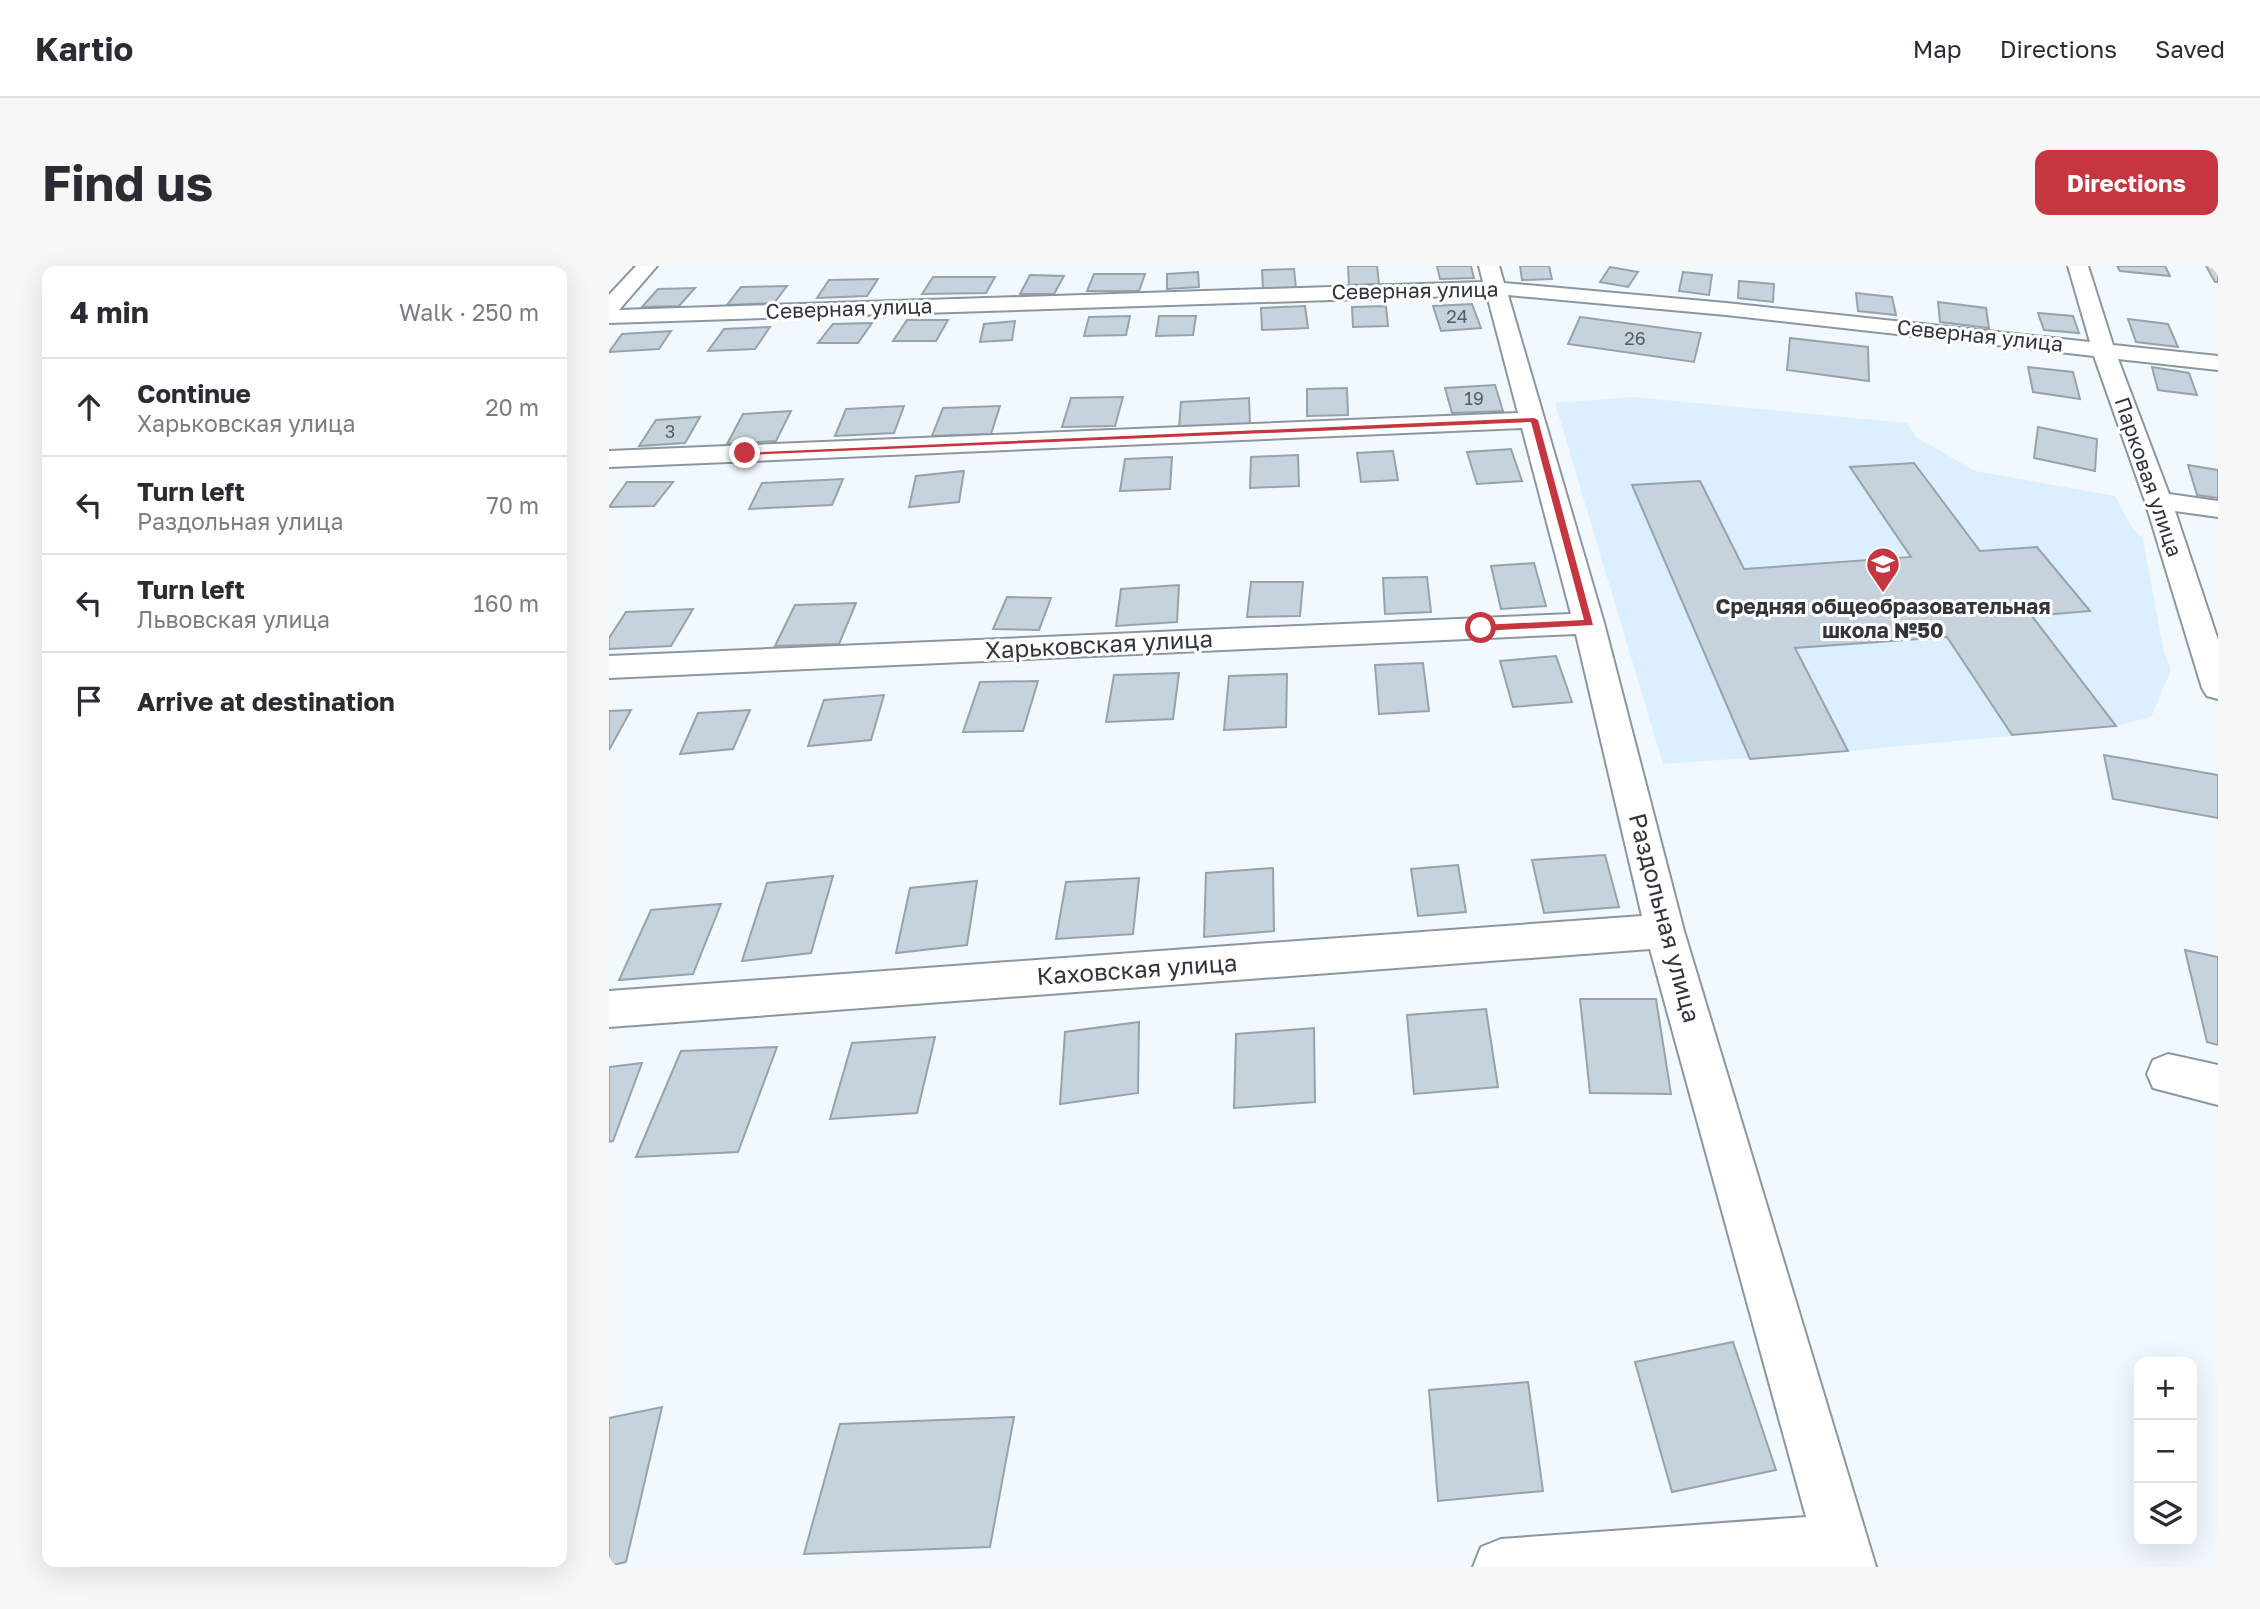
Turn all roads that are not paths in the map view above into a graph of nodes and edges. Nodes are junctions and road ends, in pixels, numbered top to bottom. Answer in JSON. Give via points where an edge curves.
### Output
{"nodes":[{"id":1,"x":647,"y":266,"type":"edge"},
{"id":2,"x":2078,"y":266,"type":"edge"},
{"id":3,"x":1492,"y":277,"type":"edge"},
{"id":4,"x":609,"y":308,"type":"edge"},
{"id":5,"x":609,"y":317,"type":"edge"},
{"id":6,"x":2103,"y":349,"type":"junction"},
{"id":7,"x":2218,"y":363,"type":"edge"},
{"id":8,"x":1534,"y":420,"type":"junction"},
{"id":9,"x":609,"y":459,"type":"edge"},
{"id":10,"x":2158,"y":501,"type":"junction"},
{"id":11,"x":2218,"y":509,"type":"edge"},
{"id":12,"x":1589,"y":623,"type":"junction"},
{"id":13,"x":609,"y":667,"type":"edge"},
{"id":14,"x":2218,"y":688,"type":"edge"},
{"id":15,"x":1665,"y":931,"type":"junction"},
{"id":16,"x":609,"y":1009,"type":"edge"},
{"id":17,"x":2168,"y":1074,"type":"dead end"},
{"id":18,"x":2218,"y":1085,"type":"edge"},
{"id":19,"x":1844,"y":1555,"type":"edge"},
{"id":20,"x":1501,"y":1567,"type":"edge"}],
"edges":[{"from":1,"to":4,"type":"street"},
{"from":2,"to":6,"type":"street","name":"Парковая улица"},
{"from":3,"to":5,"type":"street","name":"Северная улица"},
{"from":3,"to":6,"type":"street","name":"Северная улица","via":[[1726,309]]},
{"from":3,"to":8,"type":"street","name":"Раздольная улица"},
{"from":6,"to":7,"type":"street","name":"Северная улица"},
{"from":6,"to":10,"type":"street","name":"Парковая улица"},
{"from":8,"to":9,"type":"street"},
{"from":8,"to":12,"type":"street","name":"Раздольная улица"},
{"from":10,"to":11,"type":"street"},
{"from":10,"to":14,"type":"street","name":"Парковая улица"},
{"from":12,"to":13,"type":"street","name":"Харьковская улица"},
{"from":12,"to":15,"type":"street","name":"Раздольная улица"},
{"from":15,"to":16,"type":"street","name":"Каховская улица"},
{"from":15,"to":19,"type":"street","name":"Раздольная улица"},
{"from":17,"to":18,"type":"street"},
{"from":19,"to":20,"type":"street"}]}
